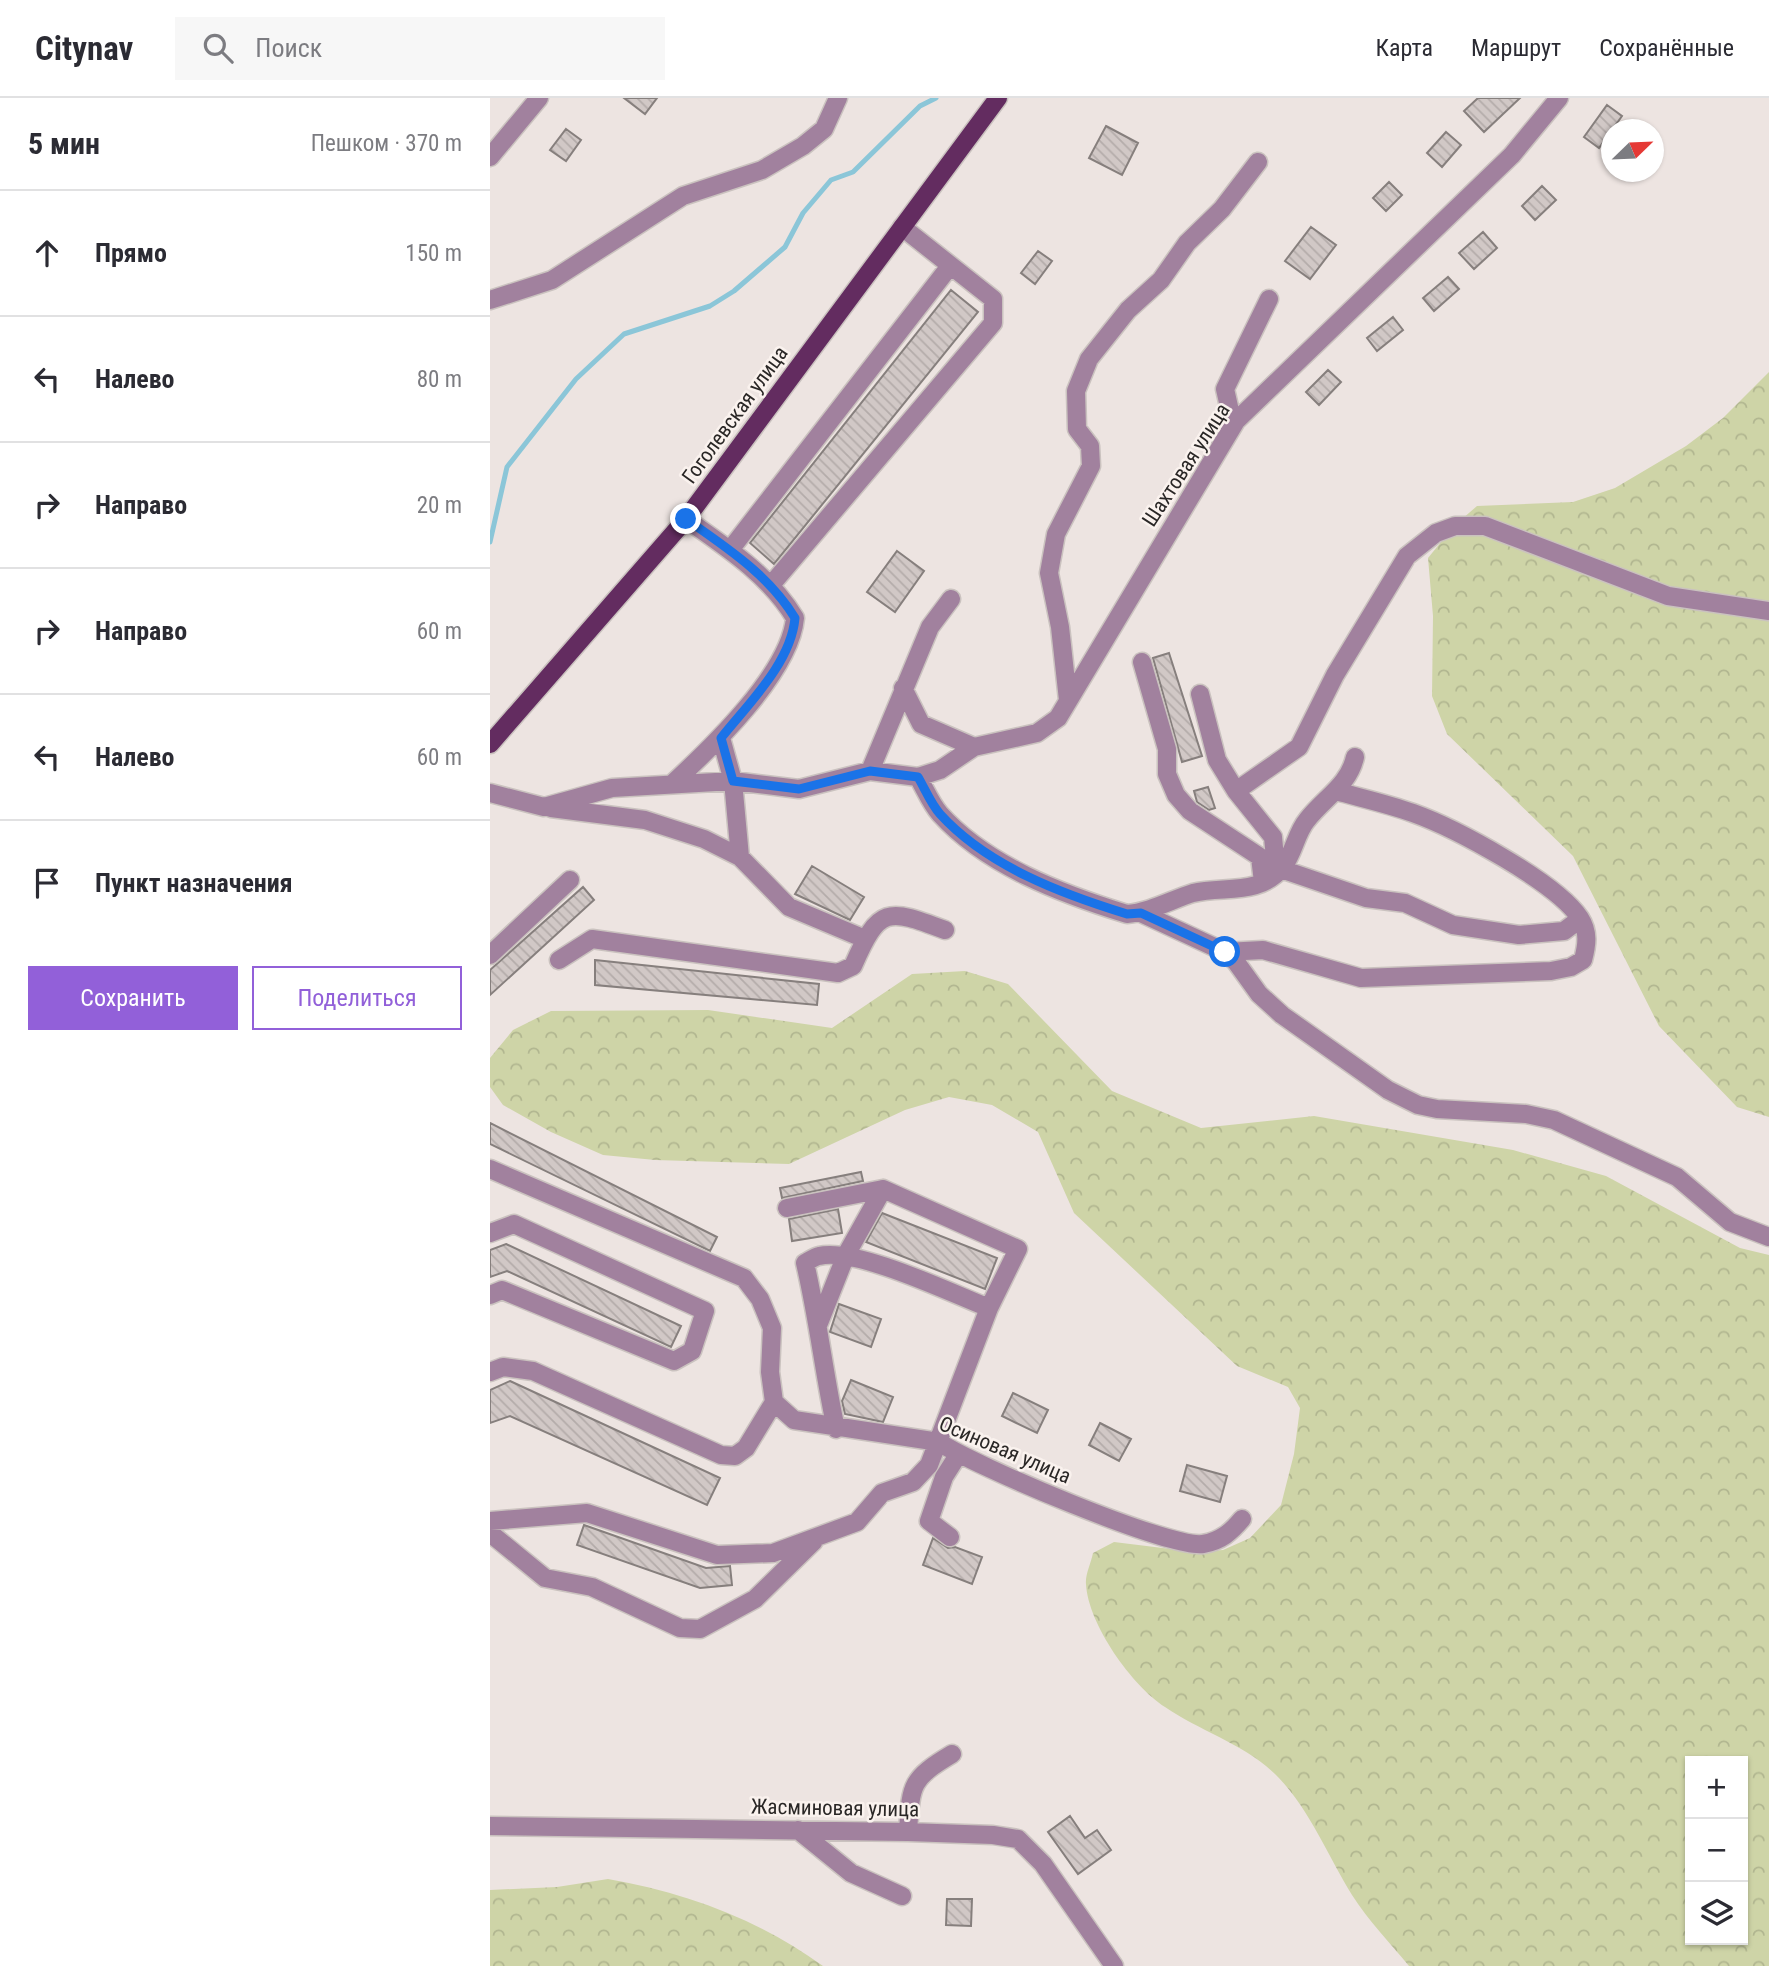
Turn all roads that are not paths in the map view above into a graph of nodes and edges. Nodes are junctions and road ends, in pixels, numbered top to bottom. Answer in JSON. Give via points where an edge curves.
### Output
{"nodes":[{"id":1,"x":539,"y":98,"type":"edge"},
{"id":2,"x":838,"y":98,"type":"edge"},
{"id":3,"x":998,"y":98,"type":"edge"},
{"id":4,"x":1559,"y":98,"type":"edge"},
{"id":5,"x":490,"y":157,"type":"edge"},
{"id":6,"x":1258,"y":162,"type":"dead end"},
{"id":7,"x":902,"y":227,"type":"junction"},
{"id":8,"x":950,"y":266,"type":"junction"},
{"id":9,"x":1269,"y":299,"type":"dead end"},
{"id":10,"x":490,"y":300,"type":"edge"},
{"id":11,"x":1236,"y":421,"type":"junction"},
{"id":12,"x":686,"y":519,"type":"junction"},
{"id":13,"x":730,"y":550,"type":"junction"},
{"id":14,"x":771,"y":585,"type":"junction"},
{"id":15,"x":951,"y":599,"type":"dead end"},
{"id":16,"x":1769,"y":611,"type":"edge"},
{"id":17,"x":1142,"y":662,"type":"dead end"},
{"id":18,"x":903,"y":688,"type":"junction"},
{"id":19,"x":1200,"y":694,"type":"dead end"},
{"id":20,"x":1068,"y":700,"type":"junction"},
{"id":21,"x":721,"y":738,"type":"junction"},
{"id":22,"x":490,"y":744,"type":"edge"},
{"id":23,"x":974,"y":747,"type":"junction"},
{"id":24,"x":1354,"y":757,"type":"dead end"},
{"id":25,"x":870,"y":771,"type":"junction"},
{"id":26,"x":918,"y":777,"type":"junction"},
{"id":27,"x":733,"y":781,"type":"junction"},
{"id":28,"x":672,"y":784,"type":"junction"},
{"id":29,"x":1236,"y":791,"type":"junction"},
{"id":30,"x":1336,"y":791,"type":"junction"},
{"id":31,"x":490,"y":793,"type":"edge"},
{"id":32,"x":544,"y":807,"type":"junction"},
{"id":33,"x":740,"y":857,"type":"junction"},
{"id":34,"x":1281,"y":869,"type":"junction"},
{"id":35,"x":570,"y":880,"type":"dead end"},
{"id":36,"x":1263,"y":882,"type":"junction"},
{"id":37,"x":1141,"y":913,"type":"junction"},
{"id":38,"x":1580,"y":919,"type":"junction"},
{"id":39,"x":945,"y":930,"type":"dead end"},
{"id":40,"x":865,"y":939,"type":"junction"},
{"id":41,"x":1225,"y":952,"type":"junction"},
{"id":42,"x":490,"y":954,"type":"edge"},
{"id":43,"x":559,"y":960,"type":"dead end"},
{"id":44,"x":490,"y":1169,"type":"edge"},
{"id":45,"x":883,"y":1189,"type":"junction"},
{"id":46,"x":787,"y":1208,"type":"dead end"},
{"id":47,"x":490,"y":1233,"type":"edge"},
{"id":48,"x":1769,"y":1237,"type":"edge"},
{"id":49,"x":846,"y":1255,"type":"junction"},
{"id":50,"x":490,"y":1295,"type":"edge"},
{"id":51,"x":989,"y":1308,"type":"junction"},
{"id":52,"x":819,"y":1324,"type":"junction"},
{"id":53,"x":490,"y":1373,"type":"edge"},
{"id":54,"x":774,"y":1402,"type":"junction"},
{"id":55,"x":836,"y":1429,"type":"junction"},
{"id":56,"x":939,"y":1442,"type":"junction"},
{"id":57,"x":958,"y":1455,"type":"junction"},
{"id":58,"x":1242,"y":1519,"type":"dead end"},
{"id":59,"x":490,"y":1521,"type":"edge"},
{"id":60,"x":490,"y":1533,"type":"edge"},
{"id":61,"x":819,"y":1536,"type":"junction"},
{"id":62,"x":950,"y":1537,"type":"dead end"},
{"id":63,"x":952,"y":1754,"type":"dead end"},
{"id":64,"x":490,"y":1826,"type":"edge"},
{"id":65,"x":799,"y":1830,"type":"junction"},
{"id":66,"x":908,"y":1832,"type":"junction"},
{"id":67,"x":902,"y":1896,"type":"dead end"},
{"id":68,"x":1100,"y":1946,"type":"junction"},
{"id":69,"x":1101,"y":1966,"type":"edge"},
{"id":70,"x":1114,"y":1966,"type":"edge"}],
"edges":[{"from":1,"to":5,"type":"street"},
{"from":2,"to":10,"type":"street","via":[[824,130],[762,170],[683,196],[552,280]]},
{"from":3,"to":7,"type":"main road","name":"Гоголевская улица"},
{"from":4,"to":11,"type":"street","name":"Шахтовая улица","via":[[1512,155]]},
{"from":6,"to":20,"type":"street","via":[[1089,359],[1076,391],[1077,429],[1090,446],[1091,466],[1056,534],[1049,573]]},
{"from":7,"to":8,"type":"street"},
{"from":7,"to":12,"type":"main road","name":"Гоголевская улица"},
{"from":8,"to":13,"type":"street"},
{"from":8,"to":14,"type":"street","via":[[993,299],[993,323]]},
{"from":9,"to":11,"type":"street","via":[[1225,389]]},
{"from":11,"to":20,"type":"street","name":"Шахтовая улица"},
{"from":12,"to":13,"type":"street"},
{"from":12,"to":22,"type":"main road","name":"Гоголевская улица"},
{"from":13,"to":14,"type":"street"},
{"from":14,"to":21,"type":"street","via":[[795,618],[794,633],[774,670]]},
{"from":15,"to":18,"type":"street","via":[[930,627]]},
{"from":16,"to":29,"type":"street","via":[[1668,596],[1485,526],[1455,526],[1425,539],[1407,556],[1335,675],[1299,747]]},
{"from":17,"to":36,"type":"street","via":[[1167,749],[1167,774],[1176,795],[1190,811],[1260,857]]},
{"from":18,"to":23,"type":"street","via":[[921,724]]},
{"from":18,"to":25,"type":"street"},
{"from":19,"to":29,"type":"street","via":[[1217,760]]},
{"from":20,"to":23,"type":"street","name":"Шахтовая улица","via":[[1054,723],[1037,733]]},
{"from":21,"to":27,"type":"street"},
{"from":21,"to":28,"type":"street"},
{"from":23,"to":26,"type":"street","name":"Шахтовая улица","via":[[940,770]]},
{"from":24,"to":30,"type":"street","via":[[1351,773]]},
{"from":25,"to":26,"type":"street"},
{"from":25,"to":27,"type":"street","via":[[799,789]]},
{"from":26,"to":37,"type":"street","via":[[939,813],[982,850],[1092,903],[1127,914]]},
{"from":27,"to":28,"type":"street"},
{"from":27,"to":33,"type":"street"},
{"from":28,"to":32,"type":"street","via":[[612,788]]},
{"from":29,"to":36,"type":"street","via":[[1273,836],[1275,858]]},
{"from":30,"to":34,"type":"street","via":[[1305,822],[1296,848]]},
{"from":30,"to":38,"type":"street","via":[[1415,813],[1460,835],[1543,883]]},
{"from":31,"to":32,"type":"street"},
{"from":32,"to":33,"type":"street","via":[[645,820],[704,839]]},
{"from":33,"to":40,"type":"street","via":[[789,907]]},
{"from":34,"to":36,"type":"street"},
{"from":34,"to":38,"type":"street","via":[[1366,898],[1405,904],[1453,925],[1519,935],[1564,931]]},
{"from":35,"to":42,"type":"street"},
{"from":36,"to":37,"type":"street","via":[[1229,892],[1206,890]]},
{"from":37,"to":41,"type":"street"},
{"from":38,"to":41,"type":"street","via":[[1588,940],[1583,960],[1551,971],[1362,978],[1263,950]]},
{"from":39,"to":40,"type":"street","via":[[900,913],[882,918]]},
{"from":40,"to":43,"type":"street","via":[[853,966],[838,973],[592,939]]},
{"from":41,"to":48,"type":"street","via":[[1282,1015],[1388,1090],[1437,1109],[1554,1120],[1677,1177],[1730,1222]]},
{"from":44,"to":54,"type":"street","via":[[744,1278],[761,1299],[772,1328]]},
{"from":45,"to":46,"type":"street"},
{"from":45,"to":49,"type":"street"},
{"from":45,"to":51,"type":"street","via":[[1018,1249]]},
{"from":47,"to":50,"type":"street","via":[[514,1224],[705,1311],[692,1351],[674,1361],[502,1290]]},
{"from":49,"to":51,"type":"street"},
{"from":49,"to":52,"type":"street"},
{"from":49,"to":52,"type":"street","via":[[819,1256],[805,1263]]},
{"from":51,"to":56,"type":"street"},
{"from":52,"to":55,"type":"street"},
{"from":53,"to":54,"type":"street","via":[[503,1367],[533,1371],[721,1455],[735,1456],[746,1448]]},
{"from":54,"to":55,"type":"street","name":"Осиновая улица","via":[[794,1420]]},
{"from":55,"to":56,"type":"street","name":"Осиновая улица"},
{"from":56,"to":57,"type":"street","name":"Осиновая улица"},
{"from":56,"to":61,"type":"street","via":[[929,1465],[913,1482],[882,1493],[857,1522]]},
{"from":57,"to":58,"type":"street","name":"Осиновая улица","via":[[1167,1538],[1201,1544],[1226,1536]]},
{"from":57,"to":62,"type":"street","via":[[944,1477],[929,1521]]},
{"from":59,"to":61,"type":"street","via":[[587,1513],[718,1555],[772,1553]]},
{"from":60,"to":61,"type":"street","via":[[545,1578],[592,1587],[680,1628],[700,1629],[755,1599]]},
{"from":63,"to":66,"type":"street","via":[[924,1771],[911,1792]]},
{"from":64,"to":65,"type":"street","name":"Жасминовая улица"},
{"from":65,"to":66,"type":"street","name":"Жасминовая улица"},
{"from":65,"to":67,"type":"street","via":[[850,1873]]},
{"from":66,"to":68,"type":"street","name":"Жасминовая улица","via":[[1018,1839],[1043,1864]]},
{"from":68,"to":69,"type":"street"},
{"from":68,"to":70,"type":"street","name":"Жасминовая улица"}]}
